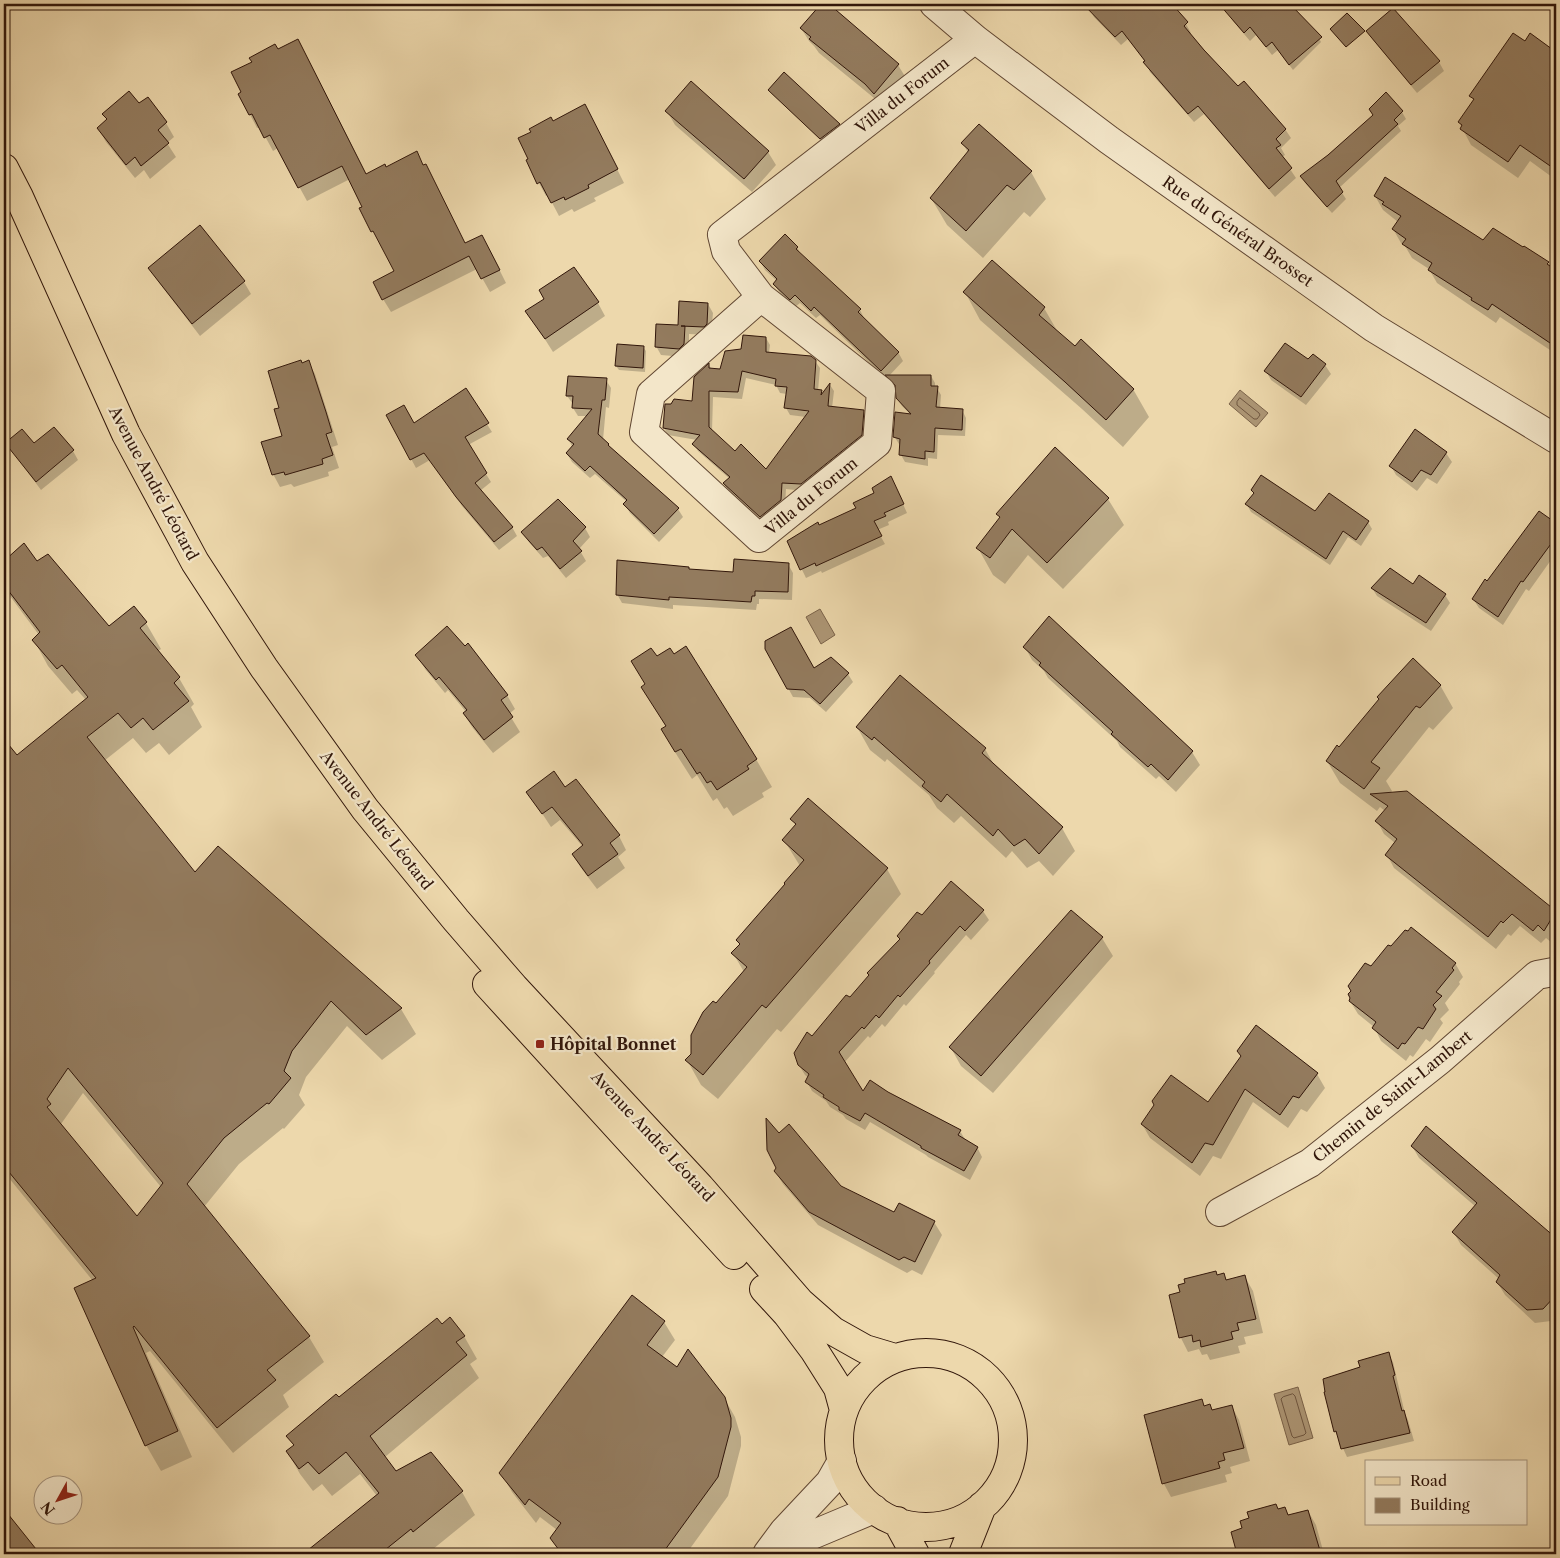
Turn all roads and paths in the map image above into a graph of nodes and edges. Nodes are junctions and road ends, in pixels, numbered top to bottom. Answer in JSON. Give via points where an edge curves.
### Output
{"nodes":[{"id":1,"x":934,"y":4,"type":"edge"},
{"id":2,"x":975,"y":39,"type":"junction"},
{"id":3,"x":4,"y":168,"type":"edge"},
{"id":4,"x":4,"y":208,"type":"edge"},
{"id":5,"x":761,"y":297,"type":"junction"},
{"id":6,"x":1556,"y":438,"type":"edge"},
{"id":7,"x":1556,"y":973,"type":"edge"},
{"id":8,"x":1220,"y":1212,"type":"dead end"},
{"id":9,"x":895,"y":1358,"type":"junction"},
{"id":10,"x":844,"y":1410,"type":"junction"},
{"id":11,"x":842,"y":1461,"type":"junction"},
{"id":12,"x":982,"y":1506,"type":"junction"},
{"id":13,"x":885,"y":1515,"type":"junction"},
{"id":14,"x":767,"y":1554,"type":"edge"},
{"id":15,"x":775,"y":1554,"type":"edge"},
{"id":16,"x":915,"y":1554,"type":"edge"},
{"id":17,"x":963,"y":1554,"type":"edge"}],
"edges":[{"from":1,"to":2,"type":"street","name":"Rue du Général Brosset"},
{"from":2,"to":5,"type":"street","name":"Villa du Forum","via":[[722,236],[726,251]]},
{"from":2,"to":6,"type":"street","name":"Rue du Général Brosset","via":[[1110,140],[1374,328]]},
{"from":3,"to":9,"type":"main road","name":"Avenue André Léotard","via":[[126,434],[195,562],[264,668],[365,809],[514,987],[700,1187],[800,1302],[833,1331],[865,1349]]},
{"from":4,"to":10,"type":"main road","name":"Avenue André Léotard","via":[[112,446],[184,576],[252,679],[354,822],[432,920],[526,1029],[787,1314],[838,1388]]},
{"from":5,"to":5,"type":"street","name":"Villa du Forum","via":[[651,394],[644,432],[759,538],[877,443],[881,391]]},
{"from":7,"to":8,"type":"street","name":"Chemin de Saint-Lambert","via":[[1538,975],[1440,1060],[1310,1163]]},
{"from":9,"to":10,"type":"main road","via":[[864,1378]]},
{"from":9,"to":12,"type":"main road","via":[[914,1353],[952,1356],[970,1364],[998,1391],[1012,1426],[1011,1459],[998,1489]]},
{"from":10,"to":11,"type":"main road","via":[[839,1435]]},
{"from":11,"to":13,"type":"main road","via":[[860,1496]]},
{"from":11,"to":14,"type":"street","via":[[830,1482]]},
{"from":12,"to":13,"type":"main road","via":[[963,1519],[941,1526],[919,1526]]},
{"from":12,"to":17,"type":"main road"},
{"from":13,"to":15,"type":"street","via":[[812,1534]]},
{"from":13,"to":16,"type":"main road"}]}
